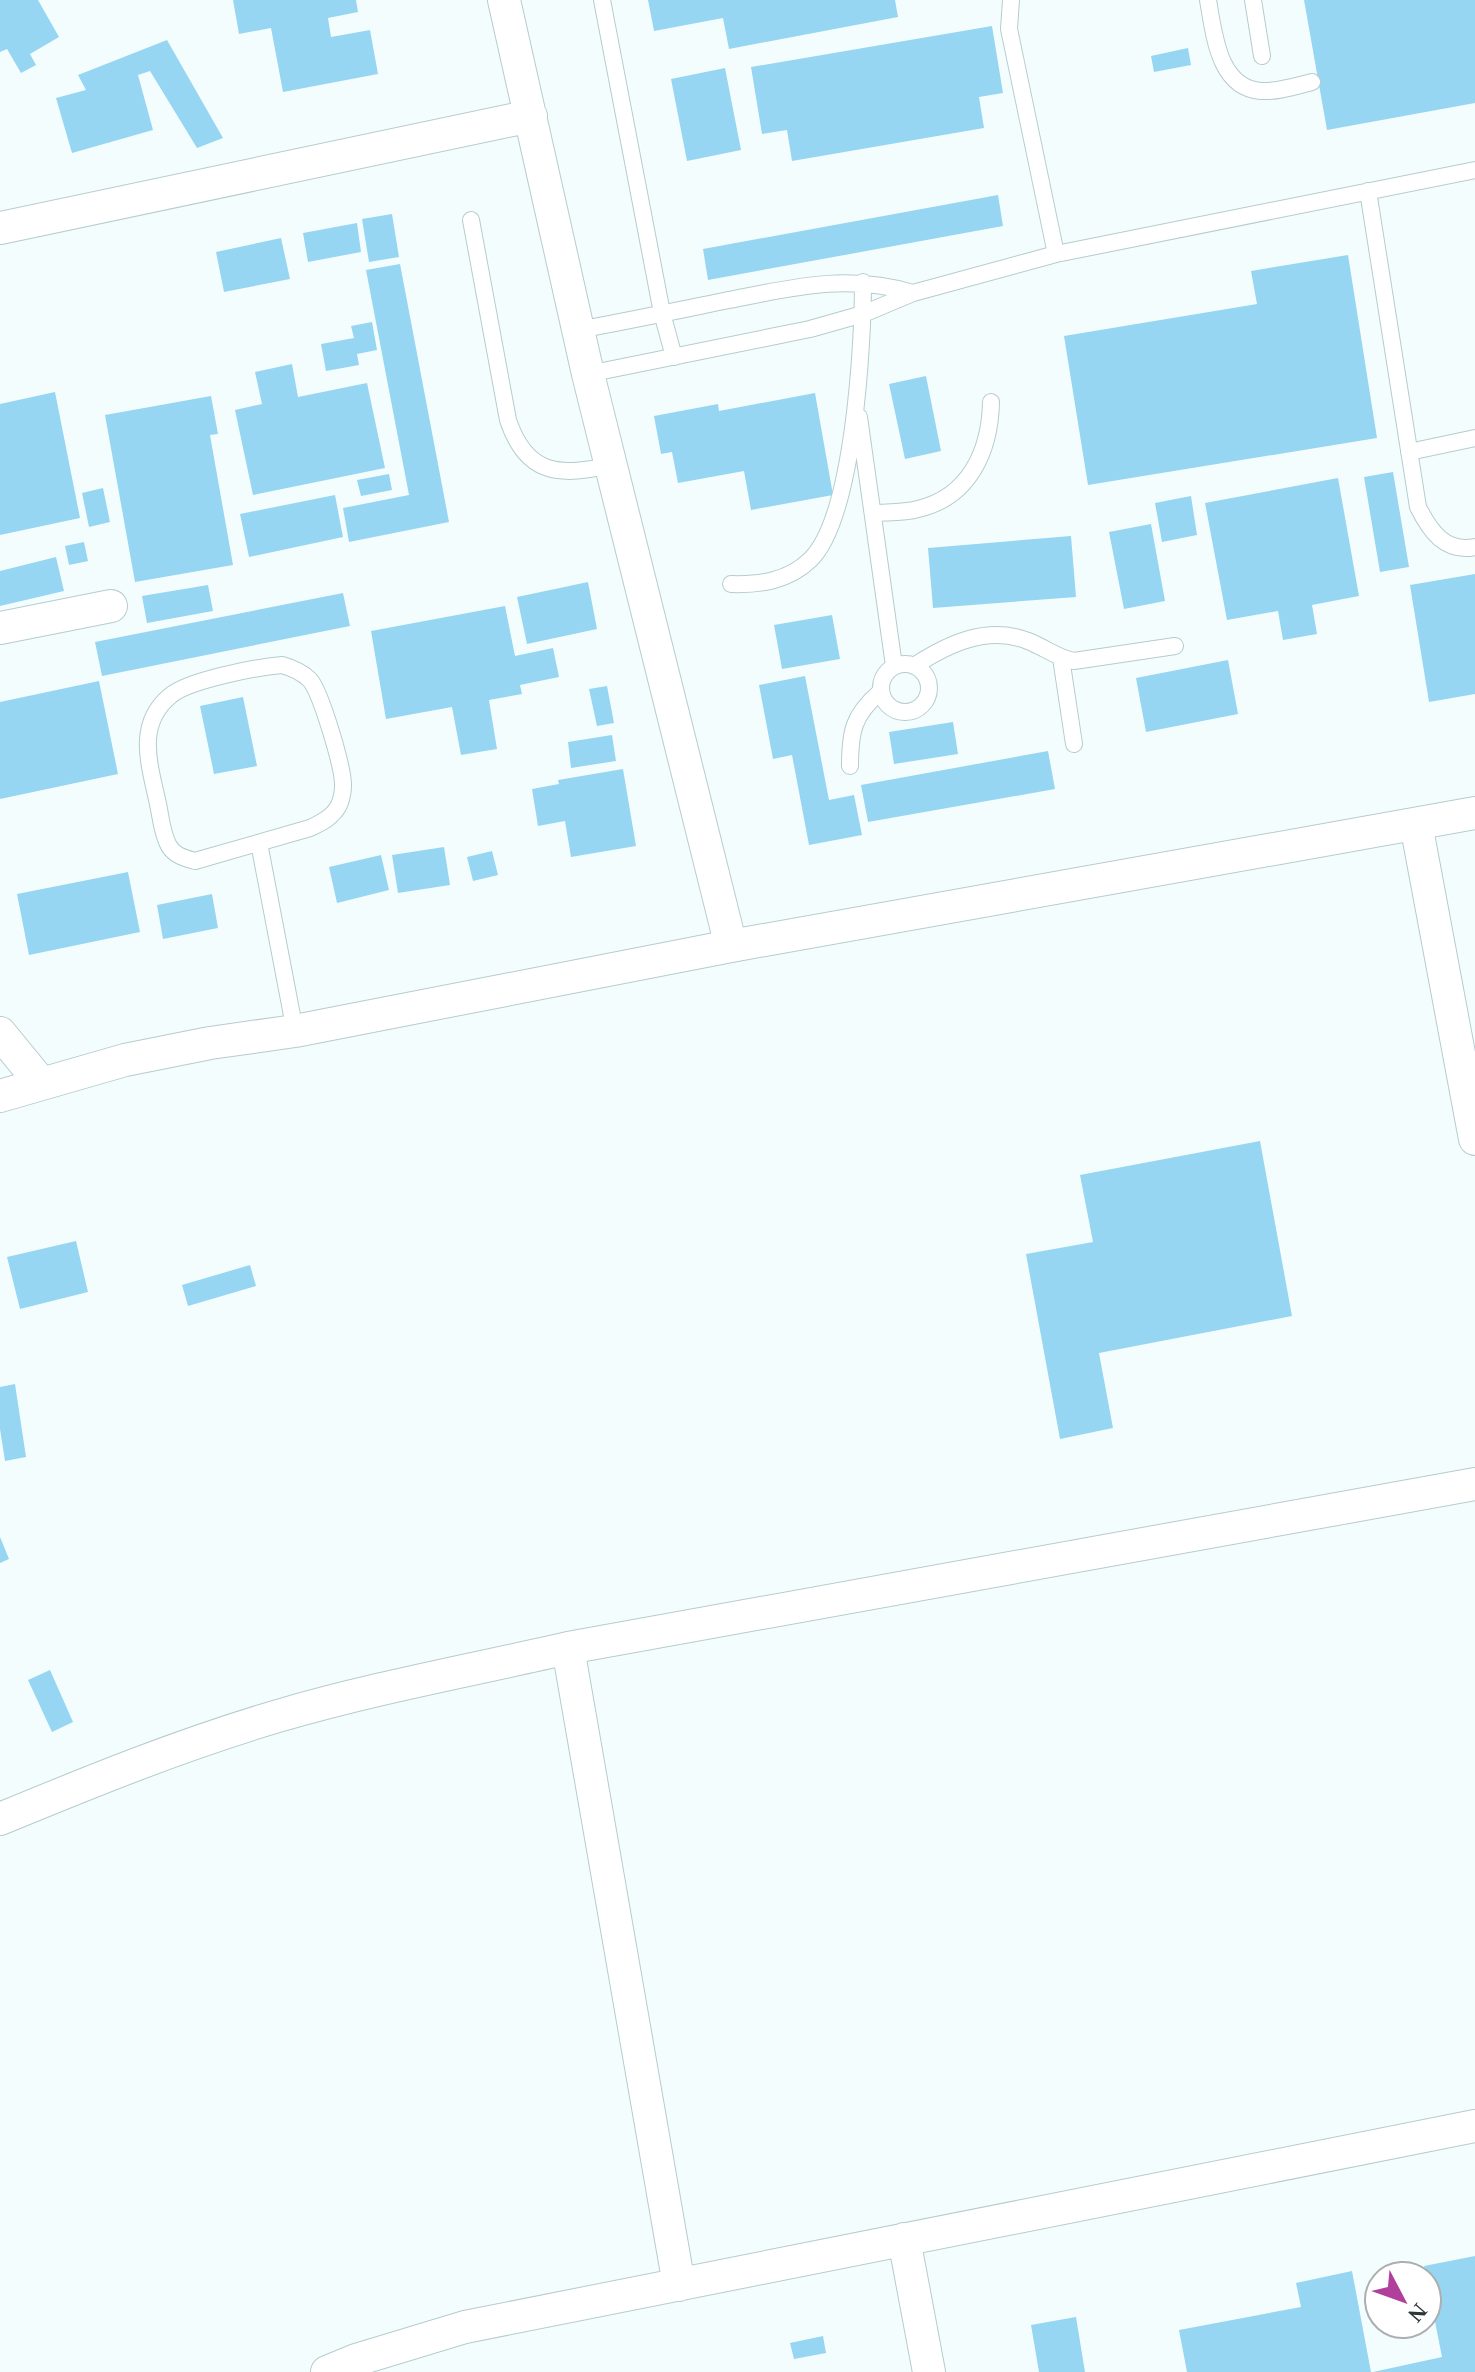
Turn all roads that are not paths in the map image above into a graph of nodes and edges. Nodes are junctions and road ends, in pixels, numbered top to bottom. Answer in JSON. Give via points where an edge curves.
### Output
{"nodes":[{"id":1,"x":504,"y":0,"type":"edge"},
{"id":2,"x":602,"y":0,"type":"edge"},
{"id":3,"x":1011,"y":0,"type":"edge"},
{"id":4,"x":1208,"y":0,"type":"edge"},
{"id":5,"x":1253,"y":0,"type":"edge"},
{"id":6,"x":1262,"y":56,"type":"dead end"},
{"id":7,"x":1312,"y":82,"type":"dead end"},
{"id":8,"x":531,"y":116,"type":"junction"},
{"id":9,"x":1475,"y":170,"type":"edge"},
{"id":10,"x":1368,"y":191,"type":"junction"},
{"id":11,"x":471,"y":220,"type":"dead end"},
{"id":12,"x":0,"y":228,"type":"edge"},
{"id":13,"x":1056,"y":254,"type":"junction"},
{"id":14,"x":863,"y":282,"type":"junction"},
{"id":15,"x":913,"y":293,"type":"junction"},
{"id":16,"x":662,"y":313,"type":"junction"},
{"id":17,"x":863,"y":314,"type":"junction"},
{"id":18,"x":578,"y":330,"type":"junction"},
{"id":19,"x":674,"y":357,"type":"junction"},
{"id":20,"x":588,"y":374,"type":"junction"},
{"id":21,"x":855,"y":395,"type":"junction"},
{"id":22,"x":991,"y":402,"type":"dead end"},
{"id":23,"x":1475,"y":438,"type":"edge"},
{"id":24,"x":1409,"y":452,"type":"junction"},
{"id":25,"x":612,"y":465,"type":"junction"},
{"id":26,"x":874,"y":513,"type":"junction"},
{"id":27,"x":1475,"y":547,"type":"edge"},
{"id":28,"x":731,"y":584,"type":"dead end"},
{"id":29,"x":111,"y":606,"type":"dead end"},
{"id":30,"x":0,"y":628,"type":"edge"},
{"id":31,"x":1175,"y":646,"type":"dead end"},
{"id":32,"x":1061,"y":658,"type":"junction"},
{"id":33,"x":894,"y":666,"type":"junction"},
{"id":34,"x":914,"y":666,"type":"junction"},
{"id":35,"x":880,"y":692,"type":"junction"},
{"id":36,"x":1074,"y":744,"type":"dead end"},
{"id":37,"x":850,"y":766,"type":"dead end"},
{"id":38,"x":1475,"y":813,"type":"edge"},
{"id":39,"x":1416,"y":824,"type":"junction"},
{"id":40,"x":259,"y":843,"type":"junction"},
{"id":41,"x":731,"y":946,"type":"junction"},
{"id":42,"x":295,"y":1031,"type":"junction"},
{"id":43,"x":0,"y":1033,"type":"edge"},
{"id":44,"x":41,"y":1083,"type":"junction"},
{"id":45,"x":0,"y":1096,"type":"edge"},
{"id":46,"x":1475,"y":1139,"type":"edge"},
{"id":47,"x":1475,"y":1484,"type":"edge"},
{"id":48,"x":568,"y":1648,"type":"junction"},
{"id":49,"x":0,"y":1819,"type":"edge"},
{"id":50,"x":1475,"y":2126,"type":"edge"},
{"id":51,"x":904,"y":2239,"type":"junction"},
{"id":52,"x":679,"y":2285,"type":"junction"},
{"id":53,"x":327,"y":2372,"type":"edge"},
{"id":54,"x":929,"y":2372,"type":"edge"}],
"edges":[{"from":1,"to":8,"type":"street"},
{"from":2,"to":16,"type":"lane"},
{"from":3,"to":13,"type":"lane","via":[[1009,29]]},
{"from":4,"to":7,"type":"lane","via":[[1223,66],[1239,83],[1260,91]]},
{"from":5,"to":6,"type":"lane"},
{"from":8,"to":12,"type":"street"},
{"from":8,"to":18,"type":"street"},
{"from":9,"to":10,"type":"lane"},
{"from":10,"to":13,"type":"lane"},
{"from":10,"to":24,"type":"lane"},
{"from":11,"to":25,"type":"lane","via":[[516,443],[531,460],[552,471],[576,473]]},
{"from":13,"to":15,"type":"lane"},
{"from":14,"to":15,"type":"lane"},
{"from":14,"to":16,"type":"lane","via":[[813,284]]},
{"from":14,"to":17,"type":"lane"},
{"from":15,"to":17,"type":"lane"},
{"from":16,"to":18,"type":"lane"},
{"from":16,"to":19,"type":"lane"},
{"from":17,"to":19,"type":"lane"},
{"from":17,"to":21,"type":"lane"},
{"from":18,"to":20,"type":"street"},
{"from":19,"to":20,"type":"lane"},
{"from":20,"to":25,"type":"street"},
{"from":21,"to":26,"type":"lane"},
{"from":21,"to":28,"type":"lane","via":[[838,510],[828,537],[810,560],[787,576],[759,585]]},
{"from":22,"to":26,"type":"lane","via":[[991,430],[966,481],[918,509]]},
{"from":23,"to":24,"type":"lane"},
{"from":24,"to":27,"type":"lane","via":[[1418,507],[1429,529],[1446,544]]},
{"from":25,"to":41,"type":"street"},
{"from":26,"to":33,"type":"lane"},
{"from":29,"to":30,"type":"street"},
{"from":31,"to":32,"type":"lane","via":[[1087,660]]},
{"from":32,"to":34,"type":"lane","via":[[1024,640],[986,635],[943,647]]},
{"from":32,"to":36,"type":"lane"},
{"from":33,"to":34,"type":"lane"},
{"from":33,"to":35,"type":"lane","via":[[886,672]]},
{"from":34,"to":35,"type":"lane","via":[[928,680],[927,700],[920,708],[900,713],[890,709]]},
{"from":35,"to":37,"type":"lane","via":[[856,718]]},
{"from":38,"to":39,"type":"street"},
{"from":39,"to":41,"type":"street"},
{"from":39,"to":46,"type":"street"},
{"from":40,"to":40,"type":"lane","via":[[326,820],[344,789],[320,697],[299,670],[282,665],[183,687],[160,707],[146,748],[164,833],[180,857],[195,861]]},
{"from":40,"to":42,"type":"lane"},
{"from":41,"to":42,"type":"street"},
{"from":42,"to":44,"type":"street","via":[[125,1060]]},
{"from":43,"to":44,"type":"street"},
{"from":44,"to":45,"type":"street"},
{"from":47,"to":48,"type":"street"},
{"from":48,"to":49,"type":"street","via":[[280,1715],[137,1762]]},
{"from":48,"to":52,"type":"street"},
{"from":50,"to":51,"type":"street"},
{"from":51,"to":52,"type":"street"},
{"from":51,"to":54,"type":"street"},
{"from":52,"to":53,"type":"street","via":[[465,2327]]}]}
